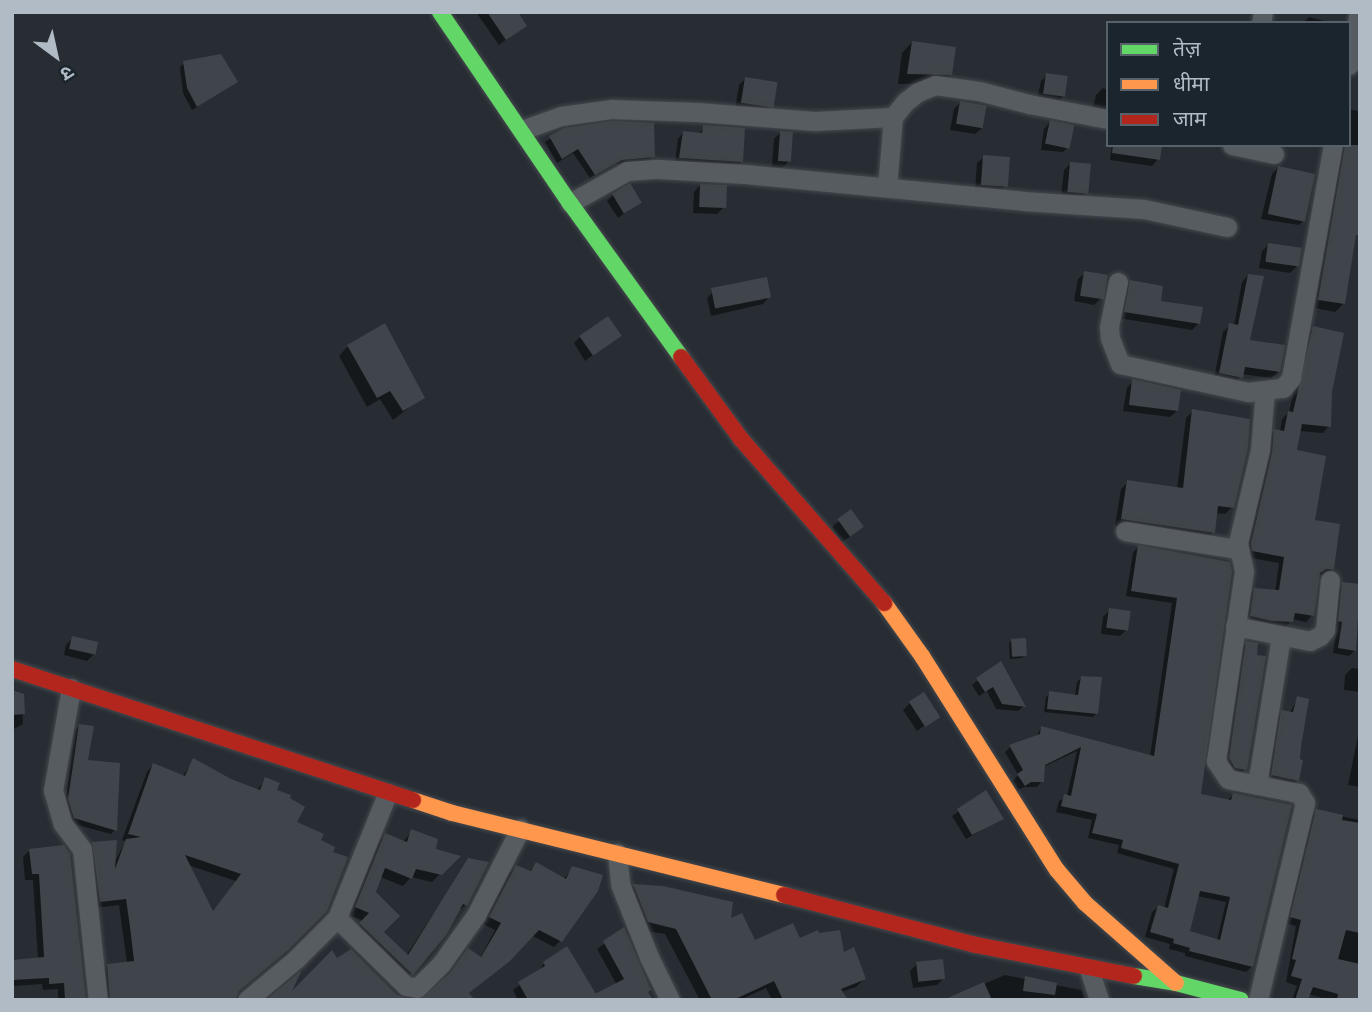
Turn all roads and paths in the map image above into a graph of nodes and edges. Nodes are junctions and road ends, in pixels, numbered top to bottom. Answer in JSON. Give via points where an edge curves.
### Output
{"nodes":[{"id":1,"x":440,"y":12,"type":"edge"},
{"id":2,"x":1359,"y":12,"type":"edge"},
{"id":3,"x":1351,"y":54,"type":"edge"},
{"id":4,"x":893,"y":117,"type":"junction"},
{"id":5,"x":1106,"y":119,"type":"edge"},
{"id":6,"x":522,"y":130,"type":"junction"},
{"id":7,"x":1242,"y":147,"type":"edge"},
{"id":8,"x":1333,"y":147,"type":"edge"},
{"id":9,"x":1274,"y":154,"type":"dead end"},
{"id":10,"x":887,"y":187,"type":"junction"},
{"id":11,"x":570,"y":203,"type":"junction"},
{"id":12,"x":1227,"y":227,"type":"dead end"},
{"id":13,"x":1118,"y":282,"type":"dead end"},
{"id":14,"x":1265,"y":391,"type":"junction"},
{"id":15,"x":1125,"y":531,"type":"dead end"},
{"id":16,"x":1238,"y":549,"type":"junction"},
{"id":17,"x":1330,"y":580,"type":"dead end"},
{"id":18,"x":1235,"y":626,"type":"junction"},
{"id":19,"x":1281,"y":637,"type":"junction"},
{"id":20,"x":12,"y":669,"type":"edge"},
{"id":21,"x":71,"y":688,"type":"junction"},
{"id":22,"x":1257,"y":785,"type":"junction"},
{"id":23,"x":387,"y":794,"type":"junction"},
{"id":24,"x":520,"y":829,"type":"junction"},
{"id":25,"x":617,"y":853,"type":"junction"},
{"id":26,"x":337,"y":918,"type":"junction"},
{"id":27,"x":1089,"y":970,"type":"junction"},
{"id":28,"x":1176,"y":983,"type":"junction"},
{"id":29,"x":98,"y":1000,"type":"edge"},
{"id":30,"x":247,"y":1000,"type":"edge"},
{"id":31,"x":670,"y":1000,"type":"edge"},
{"id":32,"x":1100,"y":1000,"type":"edge"},
{"id":33,"x":1241,"y":1000,"type":"edge"},
{"id":34,"x":1258,"y":1000,"type":"edge"}],
"edges":[{"from":1,"to":6,"type":"main road"},
{"from":2,"to":3,"type":"street"},
{"from":4,"to":5,"type":"street","via":[[911,97],[935,85]]},
{"from":4,"to":6,"type":"street","via":[[815,121],[611,109],[561,116]]},
{"from":4,"to":10,"type":"street"},
{"from":6,"to":11,"type":"main road"},
{"from":7,"to":9,"type":"street"},
{"from":8,"to":14,"type":"street","via":[[1291,378],[1283,388]]},
{"from":10,"to":11,"type":"street","via":[[639,169],[627,171]]},
{"from":10,"to":12,"type":"street","via":[[1144,209]]},
{"from":11,"to":28,"type":"main road","via":[[741,439],[901,626],[943,685],[1057,870],[1085,903]]},
{"from":13,"to":14,"type":"street","via":[[1109,327],[1120,364],[1248,392]]},
{"from":14,"to":16,"type":"street","via":[[1260,450]]},
{"from":15,"to":16,"type":"street"},
{"from":16,"to":18,"type":"street","via":[[1244,571]]},
{"from":17,"to":19,"type":"street","via":[[1325,630],[1320,636],[1310,641]]},
{"from":18,"to":19,"type":"street"},
{"from":18,"to":22,"type":"street","via":[[1216,761],[1228,779]]},
{"from":19,"to":22,"type":"street"},
{"from":20,"to":21,"type":"main road"},
{"from":21,"to":23,"type":"main road"},
{"from":21,"to":29,"type":"street","via":[[53,790],[63,824],[82,849]]},
{"from":22,"to":34,"type":"street","via":[[1298,793],[1305,803]]},
{"from":23,"to":24,"type":"main road"},
{"from":23,"to":26,"type":"street"},
{"from":24,"to":25,"type":"main road"},
{"from":24,"to":26,"type":"street","via":[[476,915],[441,964],[417,988],[406,986]]},
{"from":25,"to":27,"type":"main road"},
{"from":25,"to":31,"type":"street","via":[[620,884]]},
{"from":26,"to":30,"type":"street"},
{"from":27,"to":28,"type":"main road"},
{"from":27,"to":32,"type":"street"},
{"from":28,"to":33,"type":"main road"}]}
